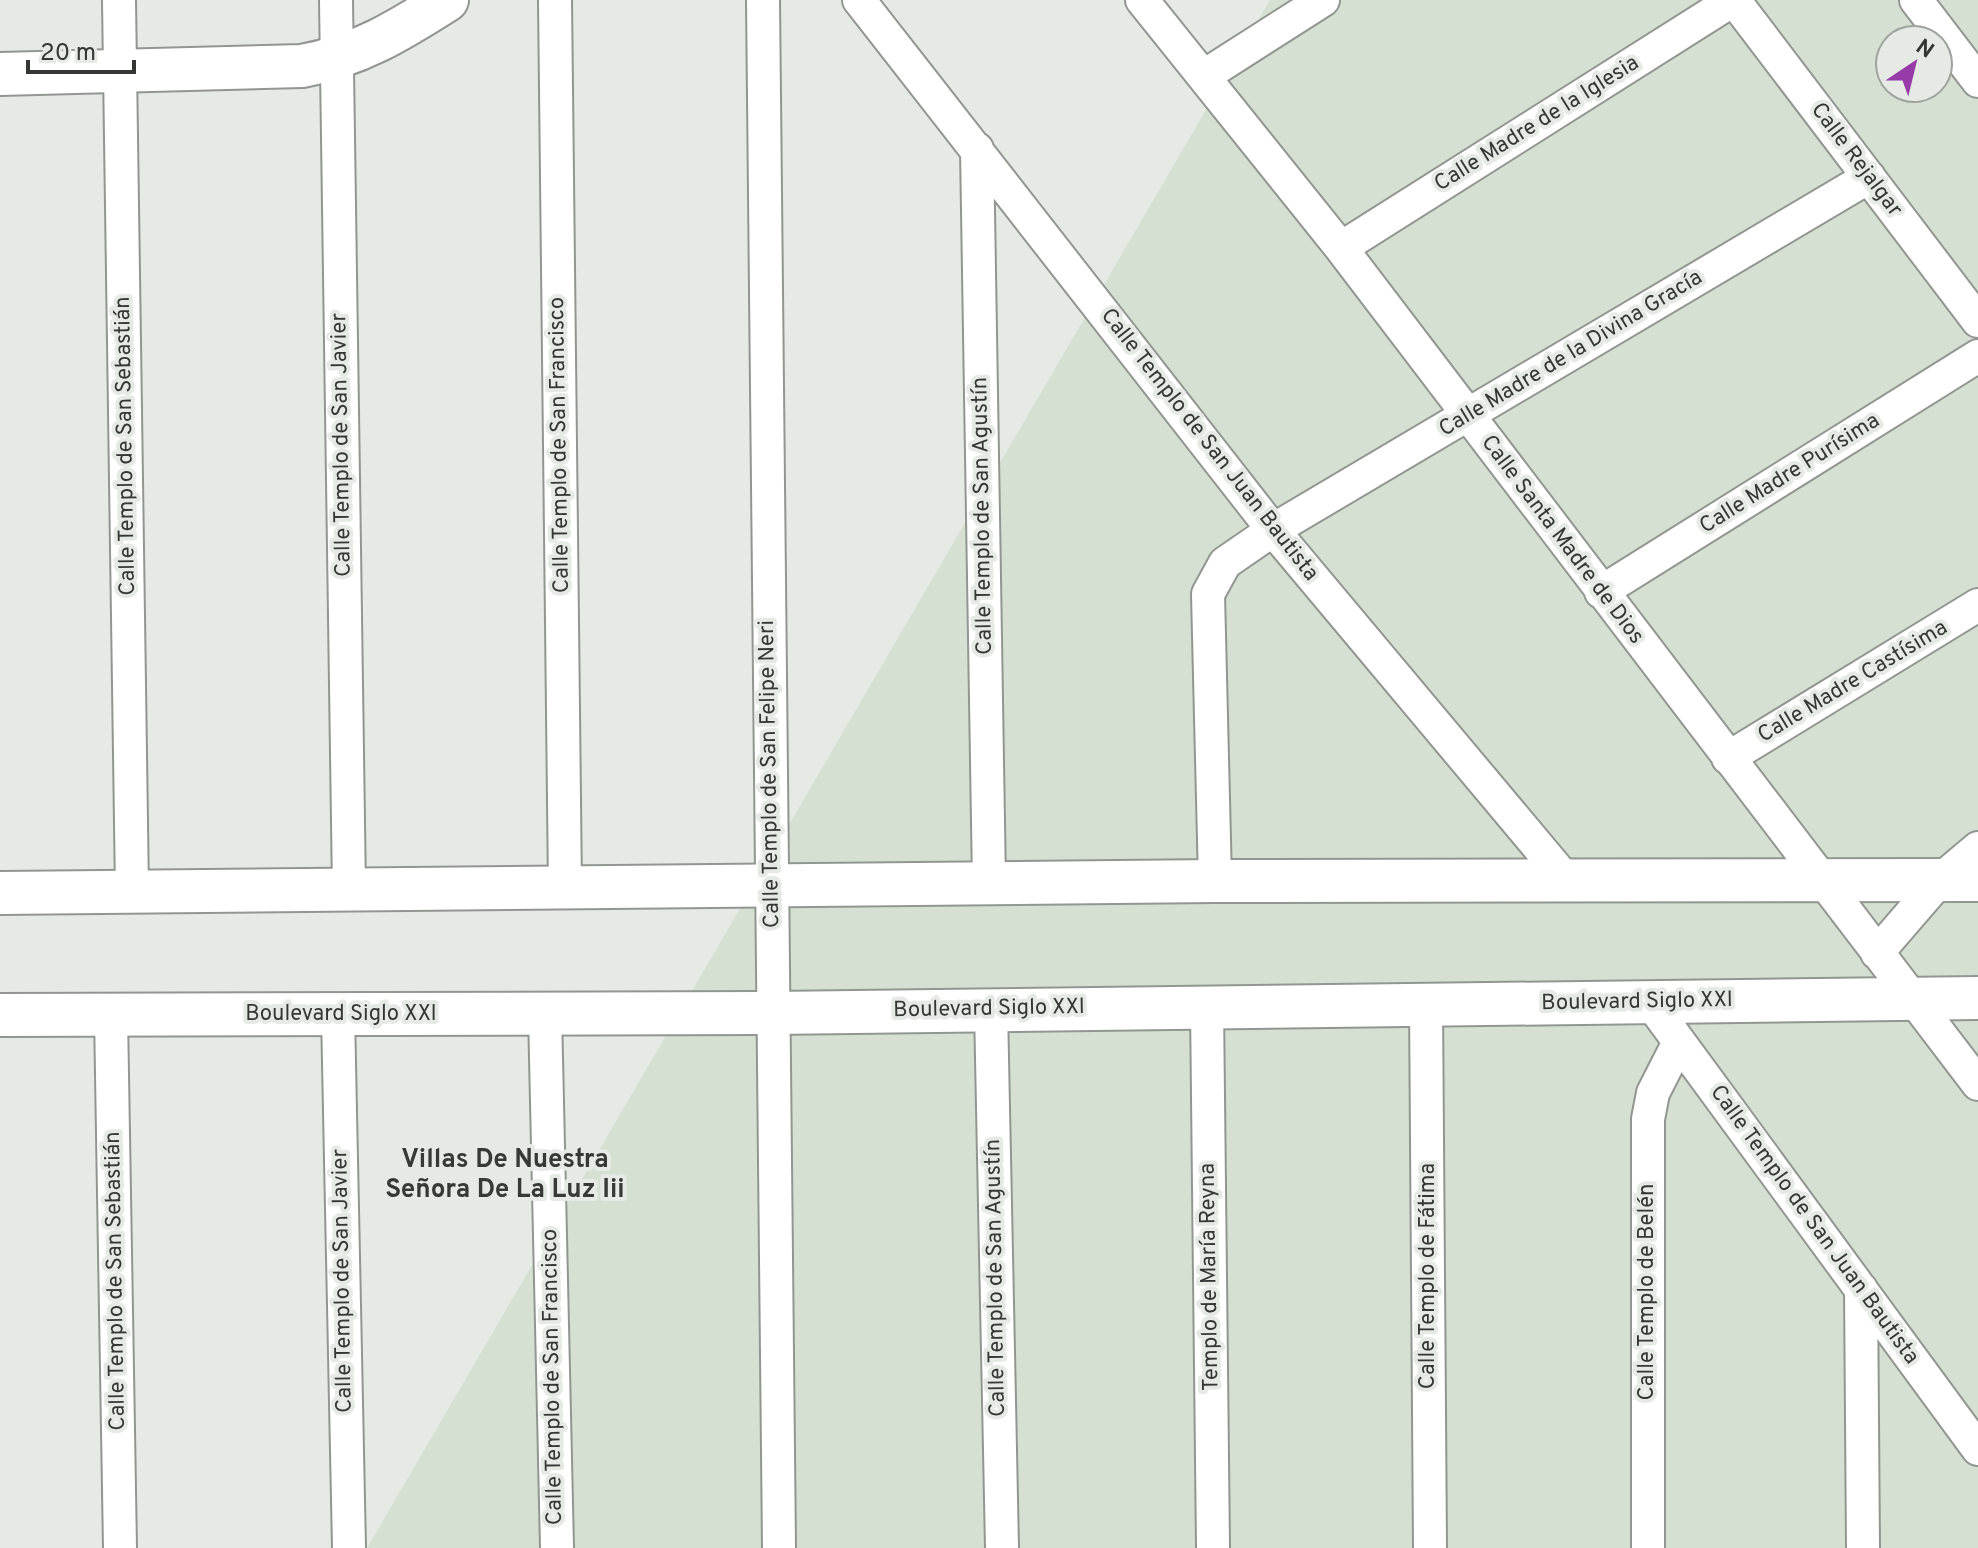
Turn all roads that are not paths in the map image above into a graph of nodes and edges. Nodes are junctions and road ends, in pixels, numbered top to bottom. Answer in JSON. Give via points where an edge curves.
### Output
{"nodes":[{"id":1,"x":119,"y":0,"type":"edge"},
{"id":2,"x":336,"y":0,"type":"edge"},
{"id":3,"x":447,"y":0,"type":"edge"},
{"id":4,"x":555,"y":0,"type":"edge"},
{"id":5,"x":763,"y":0,"type":"edge"},
{"id":6,"x":859,"y":0,"type":"edge"},
{"id":7,"x":1142,"y":0,"type":"edge"},
{"id":8,"x":1323,"y":0,"type":"edge"},
{"id":9,"x":1733,"y":0,"type":"edge"},
{"id":10,"x":1916,"y":0,"type":"edge"},
{"id":11,"x":336,"y":60,"type":"junction"},
{"id":12,"x":120,"y":72,"type":"junction"},
{"id":13,"x":0,"y":74,"type":"edge"},
{"id":14,"x":1204,"y":76,"type":"junction"},
{"id":15,"x":1978,"y":81,"type":"edge"},
{"id":16,"x":977,"y":149,"type":"junction"},
{"id":17,"x":1869,"y":177,"type":"junction"},
{"id":18,"x":1341,"y":248,"type":"junction"},
{"id":19,"x":1978,"y":321,"type":"edge"},
{"id":20,"x":1978,"y":356,"type":"edge"},
{"id":21,"x":1467,"y":416,"type":"junction"},
{"id":22,"x":1273,"y":530,"type":"junction"},
{"id":23,"x":1601,"y":592,"type":"junction"},
{"id":24,"x":1978,"y":605,"type":"edge"},
{"id":25,"x":1728,"y":758,"type":"junction"},
{"id":26,"x":1978,"y":848,"type":"edge"},
{"id":27,"x":1959,"y":880,"type":"edge"},
{"id":28,"x":1215,"y":881,"type":"junction"},
{"id":29,"x":1823,"y":881,"type":"junction"},
{"id":30,"x":1568,"y":882,"type":"junction"},
{"id":31,"x":989,"y":883,"type":"junction"},
{"id":32,"x":771,"y":886,"type":"junction"},
{"id":33,"x":565,"y":889,"type":"junction"},
{"id":34,"x":349,"y":890,"type":"junction"},
{"id":35,"x":132,"y":891,"type":"junction"},
{"id":36,"x":0,"y":893,"type":"edge"},
{"id":37,"x":1877,"y":953,"type":"junction"},
{"id":38,"x":1978,"y":998,"type":"edge"},
{"id":39,"x":1912,"y":999,"type":"junction"},
{"id":40,"x":1650,"y":1002,"type":"junction"},
{"id":41,"x":1426,"y":1003,"type":"junction"},
{"id":42,"x":1207,"y":1006,"type":"junction"},
{"id":43,"x":991,"y":1009,"type":"junction"},
{"id":44,"x":545,"y":1013,"type":"junction"},
{"id":45,"x":772,"y":1013,"type":"junction"},
{"id":46,"x":338,"y":1014,"type":"junction"},
{"id":47,"x":0,"y":1015,"type":"edge"},
{"id":48,"x":111,"y":1015,"type":"junction"},
{"id":49,"x":1679,"y":1042,"type":"junction"},
{"id":50,"x":1978,"y":1084,"type":"edge"},
{"id":51,"x":1861,"y":1289,"type":"junction"},
{"id":52,"x":1978,"y":1449,"type":"edge"},
{"id":53,"x":120,"y":1548,"type":"edge"},
{"id":54,"x":349,"y":1548,"type":"edge"},
{"id":55,"x":557,"y":1548,"type":"edge"},
{"id":56,"x":779,"y":1548,"type":"edge"},
{"id":57,"x":1002,"y":1548,"type":"edge"},
{"id":58,"x":1213,"y":1548,"type":"edge"},
{"id":59,"x":1430,"y":1548,"type":"edge"},
{"id":60,"x":1648,"y":1548,"type":"edge"},
{"id":61,"x":1863,"y":1548,"type":"edge"}],
"edges":[{"from":1,"to":12,"type":"street","name":"Calle Templo de San Sebastián"},
{"from":2,"to":11,"type":"street","name":"Calle Templo de San Javier"},
{"from":3,"to":11,"type":"street","via":[[388,37]]},
{"from":4,"to":33,"type":"street","name":"Calle Templo de San Francisco"},
{"from":5,"to":32,"type":"street","name":"Calle Templo de San Felipe Neri"},
{"from":6,"to":16,"type":"street","name":"Calle Templo de San Juan Bautista"},
{"from":7,"to":14,"type":"street","name":"Calle Santa Madre de Dios"},
{"from":8,"to":14,"type":"street"},
{"from":9,"to":17,"type":"street","name":"Calle Rejalgar"},
{"from":9,"to":18,"type":"street","name":"Calle Madre de la Iglesia"},
{"from":10,"to":15,"type":"street"},
{"from":11,"to":12,"type":"street","via":[[302,66]]},
{"from":11,"to":34,"type":"street","name":"Calle Templo de San Javier"},
{"from":12,"to":13,"type":"street"},
{"from":12,"to":35,"type":"street","name":"Calle Templo de San Sebastián"},
{"from":14,"to":18,"type":"street","name":"Calle Santa Madre de Dios"},
{"from":16,"to":22,"type":"street","name":"Calle Templo de San Juan Bautista"},
{"from":16,"to":31,"type":"street","name":"Calle Templo de San Agustín"},
{"from":17,"to":19,"type":"street","name":"Calle Rejalgar"},
{"from":17,"to":21,"type":"street","name":"Calle Madre de la Divina Gracía"},
{"from":18,"to":21,"type":"street","name":"Calle Santa Madre de Dios"},
{"from":20,"to":23,"type":"street","name":"Calle Madre Purísima"},
{"from":21,"to":22,"type":"street","name":"Calle Madre de la Divina Gracía"},
{"from":21,"to":23,"type":"street","name":"Calle Santa Madre de Dios"},
{"from":22,"to":28,"type":"street","via":[[1225,563],[1208,594]]},
{"from":22,"to":30,"type":"street","name":"Calle Templo de San Juan Bautista"},
{"from":23,"to":25,"type":"street","name":"Calle Santa Madre de Dios"},
{"from":24,"to":25,"type":"street","name":"Calle Madre Castísima"},
{"from":25,"to":29,"type":"street","name":"Calle Santa Madre de Dios"},
{"from":26,"to":27,"type":"street"},
{"from":27,"to":29,"type":"street"},
{"from":27,"to":37,"type":"street"},
{"from":28,"to":30,"type":"street"},
{"from":28,"to":31,"type":"street"},
{"from":29,"to":30,"type":"street"},
{"from":29,"to":37,"type":"street","name":"Calle Santa Madre de Dios"},
{"from":31,"to":32,"type":"street"},
{"from":32,"to":33,"type":"street"},
{"from":32,"to":45,"type":"street","name":"Calle Templo de San Felipe Neri"},
{"from":33,"to":34,"type":"street"},
{"from":34,"to":35,"type":"street"},
{"from":35,"to":36,"type":"street"},
{"from":37,"to":39,"type":"street","name":"Calle Santa Madre de Dios"},
{"from":38,"to":39,"type":"street","name":"Boulevard Siglo XXI"},
{"from":39,"to":40,"type":"street","name":"Boulevard Siglo XXI"},
{"from":39,"to":50,"type":"street","name":"Calle Santa Madre de Dios"},
{"from":40,"to":41,"type":"street","name":"Boulevard Siglo XXI"},
{"from":40,"to":49,"type":"street","name":"Calle Templo de San Juan Bautista"},
{"from":41,"to":42,"type":"street","name":"Boulevard Siglo XXI"},
{"from":41,"to":59,"type":"street","name":"Calle Templo de Fátima"},
{"from":42,"to":43,"type":"street","name":"Boulevard Siglo XXI"},
{"from":42,"to":58,"type":"street","name":"Templo de María Reyna"},
{"from":43,"to":45,"type":"street","name":"Boulevard Siglo XXI"},
{"from":43,"to":57,"type":"street","name":"Calle Templo de San Agustín"},
{"from":44,"to":45,"type":"street","name":"Boulevard Siglo XXI"},
{"from":44,"to":46,"type":"street","name":"Boulevard Siglo XXI"},
{"from":44,"to":55,"type":"street","name":"Calle Templo de San Francisco"},
{"from":45,"to":56,"type":"street","name":"Calle Templo de San Felipe Neri"},
{"from":46,"to":48,"type":"street","name":"Boulevard Siglo XXI"},
{"from":46,"to":54,"type":"street","name":"Calle Templo de San Javier"},
{"from":47,"to":48,"type":"street","name":"Boulevard Siglo XXI"},
{"from":48,"to":53,"type":"street","name":"Calle Templo de San Sebastián"},
{"from":49,"to":51,"type":"street","name":"Calle Templo de San Juan Bautista"},
{"from":49,"to":60,"type":"street","name":"Calle Templo de Belén","via":[[1653,1093],[1648,1119]]},
{"from":51,"to":52,"type":"street","name":"Calle Templo de San Juan Bautista"},
{"from":51,"to":61,"type":"street"}]}
